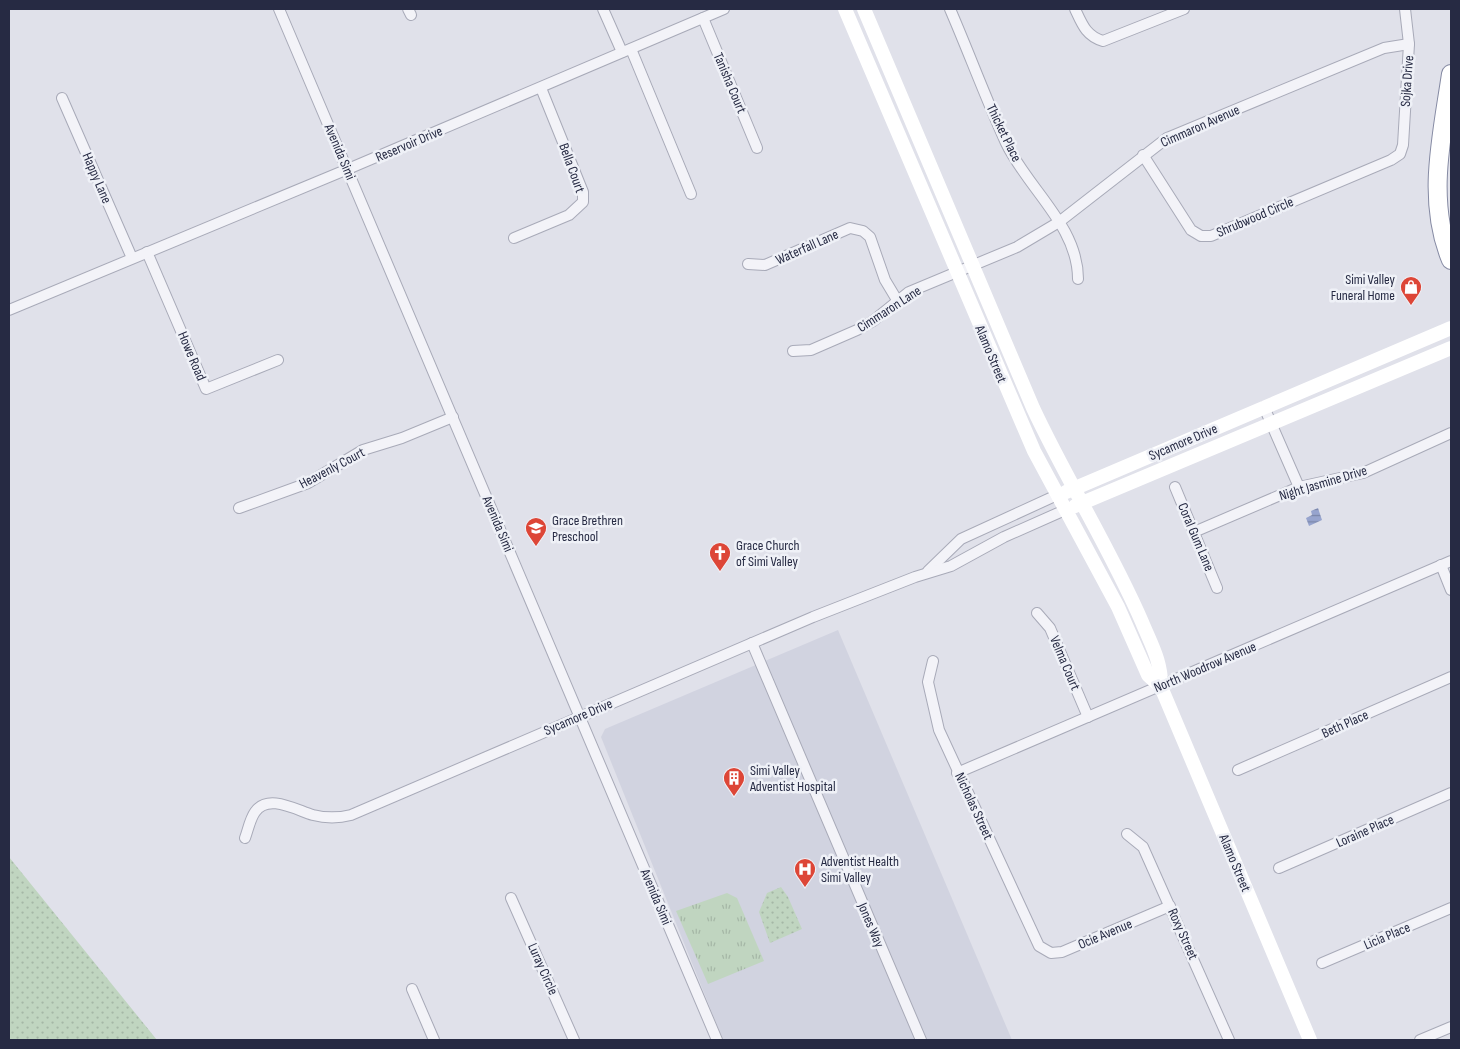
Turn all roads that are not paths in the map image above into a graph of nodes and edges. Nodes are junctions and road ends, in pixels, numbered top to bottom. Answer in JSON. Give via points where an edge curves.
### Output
{"nodes":[{"id":1,"x":279,"y":9,"type":"edge"},
{"id":2,"x":603,"y":9,"type":"edge"},
{"id":3,"x":724,"y":9,"type":"edge"},
{"id":4,"x":845,"y":9,"type":"edge"},
{"id":5,"x":864,"y":9,"type":"edge"},
{"id":6,"x":950,"y":9,"type":"edge"},
{"id":7,"x":1075,"y":9,"type":"edge"},
{"id":8,"x":1184,"y":9,"type":"edge"},
{"id":9,"x":1406,"y":9,"type":"edge"},
{"id":10,"x":703,"y":18,"type":"junction"},
{"id":11,"x":1409,"y":44,"type":"junction"},
{"id":12,"x":627,"y":50,"type":"junction"},
{"id":13,"x":1451,"y":74,"type":"edge"},
{"id":14,"x":540,"y":88,"type":"junction"},
{"id":15,"x":62,"y":98,"type":"dead end"},
{"id":16,"x":757,"y":148,"type":"dead end"},
{"id":17,"x":1400,"y":154,"type":"joint"},
{"id":18,"x":1143,"y":155,"type":"junction"},
{"id":19,"x":348,"y":169,"type":"junction"},
{"id":20,"x":691,"y":194,"type":"dead end"},
{"id":21,"x":1058,"y":222,"type":"junction"},
{"id":22,"x":514,"y":238,"type":"dead end"},
{"id":23,"x":147,"y":252,"type":"junction"},
{"id":24,"x":132,"y":258,"type":"junction"},
{"id":25,"x":1451,"y":260,"type":"edge"},
{"id":26,"x":748,"y":264,"type":"dead end"},
{"id":27,"x":972,"y":266,"type":"junction"},
{"id":28,"x":956,"y":272,"type":"junction"},
{"id":29,"x":1078,"y":279,"type":"dead end"},
{"id":30,"x":897,"y":300,"type":"junction"},
{"id":31,"x":9,"y":310,"type":"edge"},
{"id":32,"x":1451,"y":328,"type":"edge"},
{"id":33,"x":1451,"y":348,"type":"edge"},
{"id":34,"x":793,"y":351,"type":"dead end"},
{"id":35,"x":278,"y":360,"type":"dead end"},
{"id":36,"x":1264,"y":407,"type":"junction"},
{"id":37,"x":453,"y":417,"type":"junction"},
{"id":38,"x":1271,"y":423,"type":"junction"},
{"id":39,"x":1451,"y":433,"type":"edge"},
{"id":40,"x":1175,"y":487,"type":"dead end"},
{"id":41,"x":1299,"y":487,"type":"junction"},
{"id":42,"x":1074,"y":489,"type":"junction"},
{"id":43,"x":1056,"y":495,"type":"junction"},
{"id":44,"x":1082,"y":504,"type":"junction"},
{"id":45,"x":239,"y":508,"type":"dead end"},
{"id":46,"x":1065,"y":510,"type":"junction"},
{"id":47,"x":1194,"y":532,"type":"junction"},
{"id":48,"x":1451,"y":560,"type":"edge"},
{"id":49,"x":1441,"y":565,"type":"junction"},
{"id":50,"x":925,"y":573,"type":"junction"},
{"id":51,"x":1217,"y":588,"type":"dead end"},
{"id":52,"x":1451,"y":590,"type":"edge"},
{"id":53,"x":1037,"y":613,"type":"dead end"},
{"id":54,"x":752,"y":643,"type":"junction"},
{"id":55,"x":933,"y":661,"type":"dead end"},
{"id":56,"x":1451,"y":677,"type":"edge"},
{"id":57,"x":1161,"y":687,"type":"junction"},
{"id":58,"x":580,"y":716,"type":"junction"},
{"id":59,"x":1088,"y":717,"type":"junction"},
{"id":60,"x":1238,"y":770,"type":"dead end"},
{"id":61,"x":957,"y":773,"type":"junction"},
{"id":62,"x":1451,"y":794,"type":"edge"},
{"id":63,"x":1127,"y":834,"type":"dead end"},
{"id":64,"x":245,"y":838,"type":"dead end"},
{"id":65,"x":1279,"y":868,"type":"dead end"},
{"id":66,"x":511,"y":898,"type":"dead end"},
{"id":67,"x":1170,"y":906,"type":"junction"},
{"id":68,"x":1451,"y":908,"type":"edge"},
{"id":69,"x":1039,"y":946,"type":"joint"},
{"id":70,"x":1322,"y":963,"type":"dead end"},
{"id":71,"x":412,"y":990,"type":"dead end"},
{"id":72,"x":1451,"y":1027,"type":"edge"},
{"id":73,"x":434,"y":1040,"type":"edge"},
{"id":74,"x":574,"y":1040,"type":"edge"},
{"id":75,"x":717,"y":1040,"type":"edge"},
{"id":76,"x":921,"y":1040,"type":"edge"},
{"id":77,"x":1229,"y":1040,"type":"edge"},
{"id":78,"x":1310,"y":1040,"type":"edge"},
{"id":79,"x":1420,"y":1040,"type":"edge"}],
"edges":[{"from":1,"to":19,"type":"street","name":"Avenida Simi"},
{"from":2,"to":12,"type":"street"},
{"from":3,"to":10,"type":"street","name":"Reservoir Drive"},
{"from":4,"to":28,"type":"main road","name":"Alamo Street"},
{"from":5,"to":27,"type":"main road","name":"Alamo Street"},
{"from":6,"to":21,"type":"street","name":"Thicket Place","via":[[1007,144]]},
{"from":7,"to":8,"type":"street","via":[[1084,31],[1103,41]]},
{"from":9,"to":11,"type":"street","name":"Sojka Drive"},
{"from":10,"to":12,"type":"street","name":"Reservoir Drive"},
{"from":10,"to":16,"type":"street","name":"Tanisha Court"},
{"from":11,"to":17,"type":"street","name":"Sojka Drive"},
{"from":11,"to":18,"type":"street","name":"Cimmaron Avenue","via":[[1384,48],[1167,138]]},
{"from":12,"to":14,"type":"street","name":"Reservoir Drive"},
{"from":12,"to":20,"type":"street"},
{"from":13,"to":25,"type":"highway","via":[[1436,190],[1439,222]]},
{"from":14,"to":19,"type":"street","name":"Reservoir Drive"},
{"from":14,"to":22,"type":"street","name":"Bella Court","via":[[583,192],[583,202],[569,215]]},
{"from":15,"to":24,"type":"street","name":"Happy Lane"},
{"from":17,"to":18,"type":"street","name":"Shrubwood Circle","via":[[1211,236],[1201,236],[1192,230]]},
{"from":18,"to":21,"type":"street","name":"Cimmaron Avenue"},
{"from":19,"to":23,"type":"street","name":"Reservoir Drive"},
{"from":19,"to":37,"type":"street","name":"Avenida Simi"},
{"from":21,"to":27,"type":"street","name":"Cimmaron Avenue","via":[[1017,247]]},
{"from":21,"to":29,"type":"street","name":"Thicket Place","via":[[1074,252]]},
{"from":23,"to":24,"type":"street","name":"Reservoir Drive"},
{"from":23,"to":35,"type":"street","name":"Howe Road","via":[[206,389]]},
{"from":24,"to":31,"type":"street","name":"Reservoir Drive"},
{"from":26,"to":30,"type":"street","name":"Waterfall Lane","via":[[765,265],[850,228],[864,232],[873,244]]},
{"from":27,"to":28,"type":"street","name":"Cimmaron Avenue"},
{"from":27,"to":42,"type":"main road","name":"Alamo Street","via":[[1033,408]]},
{"from":28,"to":30,"type":"street","name":"Cimmaron Lane"},
{"from":28,"to":43,"type":"main road","name":"Alamo Street","via":[[1016,413]]},
{"from":30,"to":34,"type":"street","name":"Cimmaron Lane","via":[[857,330],[811,350]]},
{"from":32,"to":36,"type":"main road","name":"Sycamore Drive"},
{"from":33,"to":38,"type":"main road","name":"Sycamore Drive"},
{"from":36,"to":38,"type":"street"},
{"from":36,"to":42,"type":"main road","name":"Sycamore Drive"},
{"from":37,"to":45,"type":"street","name":"Heavenly Court","via":[[363,450],[308,483]]},
{"from":37,"to":58,"type":"street","name":"Avenida Simi"},
{"from":38,"to":41,"type":"street"},
{"from":38,"to":44,"type":"main road","name":"Sycamore Drive"},
{"from":39,"to":41,"type":"street","name":"Night Jasmine Drive","via":[[1363,472]]},
{"from":40,"to":47,"type":"street","name":"Coral Gum Lane"},
{"from":41,"to":47,"type":"street","name":"Night Jasmine Drive"},
{"from":42,"to":43,"type":"main road","name":"Sycamore Drive"},
{"from":42,"to":44,"type":"main road","name":"Alamo Street"},
{"from":43,"to":46,"type":"main road","name":"Alamo Street"},
{"from":43,"to":50,"type":"street","name":"Sycamore Drive","via":[[961,539]]},
{"from":44,"to":46,"type":"main road","name":"Sycamore Drive"},
{"from":44,"to":57,"type":"main road","name":"Alamo Street","via":[[1128,591],[1162,670]]},
{"from":46,"to":50,"type":"street","name":"Sycamore Drive","via":[[1004,537],[951,566]]},
{"from":46,"to":57,"type":"main road","name":"Alamo Street","via":[[1118,606],[1148,675]]},
{"from":47,"to":51,"type":"street","name":"Coral Gum Lane"},
{"from":48,"to":49,"type":"street","name":"North Woodrow Avenue"},
{"from":49,"to":52,"type":"street"},
{"from":49,"to":57,"type":"street","name":"North Woodrow Avenue"},
{"from":50,"to":54,"type":"street","name":"Sycamore Drive"},
{"from":53,"to":59,"type":"street","name":"Velma Court","via":[[1050,628]]},
{"from":54,"to":58,"type":"street","name":"Sycamore Drive"},
{"from":54,"to":76,"type":"street","name":"Jones Way"},
{"from":55,"to":61,"type":"street","name":"Nicholas Street","via":[[928,682],[933,708]]},
{"from":56,"to":60,"type":"street","name":"Beth Place"},
{"from":57,"to":59,"type":"street","name":"North Woodrow Avenue"},
{"from":57,"to":78,"type":"main road","name":"Alamo Street"},
{"from":58,"to":64,"type":"street","name":"Sycamore Drive","via":[[351,815],[340,818],[314,816],[279,803],[268,804],[255,811]]},
{"from":58,"to":75,"type":"street","name":"Avenida Simi"},
{"from":59,"to":61,"type":"street","name":"North Woodrow Avenue"},
{"from":61,"to":69,"type":"street","name":"Nicholas Street"},
{"from":62,"to":65,"type":"street","name":"Loraine Place"},
{"from":63,"to":67,"type":"street","name":"Roxy Street","via":[[1143,846]]},
{"from":66,"to":74,"type":"street","name":"Luray Circle"},
{"from":67,"to":69,"type":"street","name":"Ocie Avenue","via":[[1062,952],[1051,953]]},
{"from":67,"to":77,"type":"street","name":"Roxy Street"},
{"from":68,"to":70,"type":"street","name":"Licia Place"},
{"from":71,"to":73,"type":"street"},
{"from":72,"to":79,"type":"street"}]}
